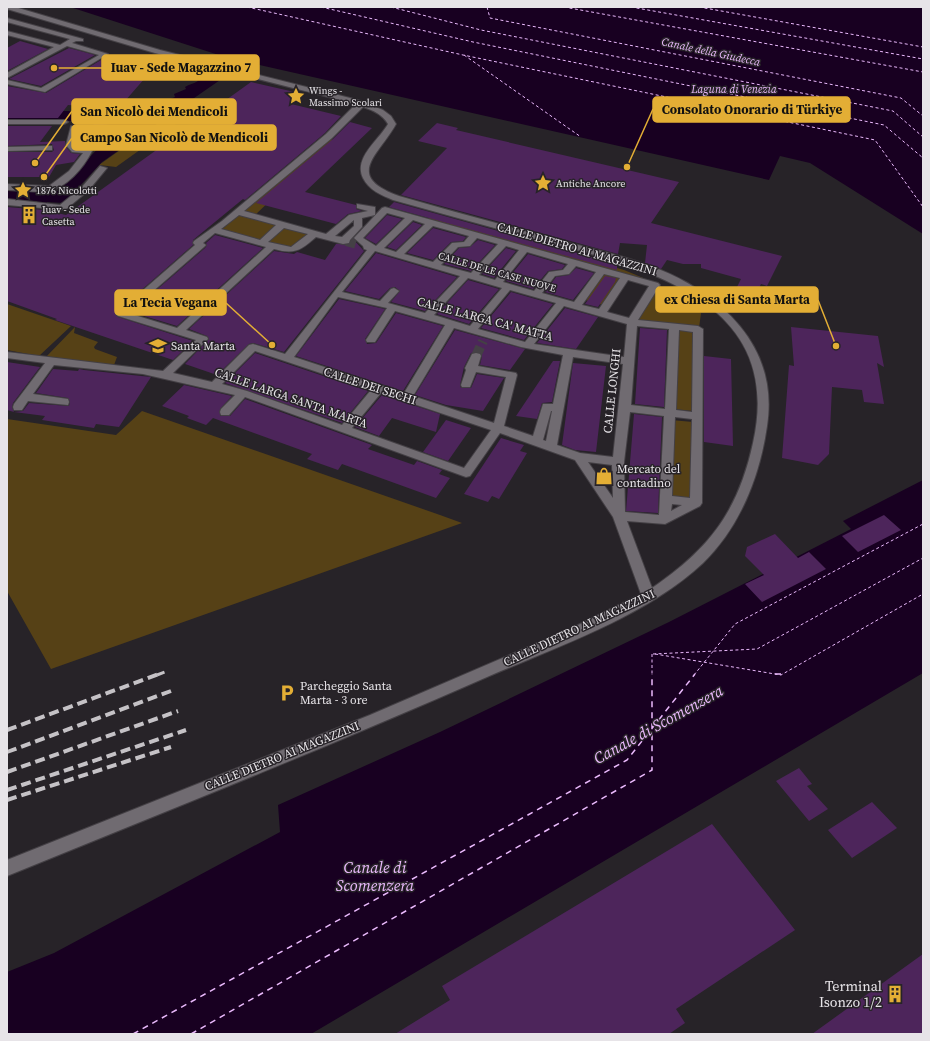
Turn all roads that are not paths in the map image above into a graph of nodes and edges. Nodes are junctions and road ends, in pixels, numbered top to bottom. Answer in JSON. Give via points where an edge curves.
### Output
{"nodes":[{"id":1,"x":8,"y":7,"type":"edge"},
{"id":2,"x":7,"y":20,"type":"edge"},
{"id":3,"x":7,"y":33,"type":"edge"},
{"id":4,"x":18,"y":36,"type":"junction"},
{"id":5,"x":76,"y":39,"type":"junction"},
{"id":6,"x":7,"y":42,"type":"edge"},
{"id":7,"x":64,"y":46,"type":"junction"},
{"id":8,"x":139,"y":47,"type":"junction"},
{"id":9,"x":8,"y":81,"type":"edge"},
{"id":10,"x":361,"y":104,"type":"junction"},
{"id":11,"x":7,"y":122,"type":"edge"},
{"id":12,"x":64,"y":122,"type":"dead end"},
{"id":13,"x":74,"y":128,"type":"dead end"},
{"id":14,"x":49,"y":148,"type":"dead end"},
{"id":15,"x":7,"y":149,"type":"edge"},
{"id":16,"x":103,"y":168,"type":"dead end"},
{"id":17,"x":7,"y":187,"type":"edge"},
{"id":18,"x":7,"y":202,"type":"edge"},
{"id":19,"x":360,"y":206,"type":"dead end"},
{"id":20,"x":385,"y":206,"type":"dead end"},
{"id":21,"x":372,"y":209,"type":"junction"},
{"id":22,"x":238,"y":212,"type":"junction"},
{"id":23,"x":358,"y":216,"type":"junction"},
{"id":24,"x":411,"y":217,"type":"junction"},
{"id":25,"x":431,"y":223,"type":"junction"},
{"id":26,"x":282,"y":225,"type":"junction"},
{"id":27,"x":213,"y":230,"type":"junction"},
{"id":28,"x":457,"y":230,"type":"junction"},
{"id":29,"x":314,"y":234,"type":"junction"},
{"id":30,"x":475,"y":235,"type":"junction"},
{"id":31,"x":328,"y":237,"type":"junction"},
{"id":32,"x":262,"y":243,"type":"junction"},
{"id":33,"x":504,"y":243,"type":"junction"},
{"id":34,"x":454,"y":245,"type":"junction"},
{"id":35,"x":272,"y":246,"type":"junction"},
{"id":36,"x":376,"y":249,"type":"junction"},
{"id":37,"x":525,"y":249,"type":"junction"},
{"id":38,"x":398,"y":255,"type":"junction"},
{"id":39,"x":553,"y":257,"type":"junction"},
{"id":40,"x":574,"y":262,"type":"junction"},
{"id":41,"x":435,"y":266,"type":"junction"},
{"id":42,"x":602,"y":270,"type":"junction"},
{"id":43,"x":552,"y":274,"type":"junction"},
{"id":44,"x":470,"y":276,"type":"junction"},
{"id":45,"x":626,"y":277,"type":"junction"},
{"id":46,"x":497,"y":283,"type":"junction"},
{"id":47,"x":508,"y":287,"type":"junction"},
{"id":48,"x":394,"y":291,"type":"dead end"},
{"id":49,"x":336,"y":294,"type":"junction"},
{"id":50,"x":536,"y":295,"type":"junction"},
{"id":51,"x":562,"y":302,"type":"junction"},
{"id":52,"x":382,"y":304,"type":"junction"},
{"id":53,"x":576,"y":306,"type":"junction"},
{"id":54,"x":393,"y":307,"type":"junction"},
{"id":55,"x":601,"y":313,"type":"junction"},
{"id":56,"x":427,"y":317,"type":"junction"},
{"id":57,"x":632,"y":322,"type":"junction"},
{"id":58,"x":451,"y":324,"type":"junction"},
{"id":59,"x":674,"y":326,"type":"junction"},
{"id":60,"x":472,"y":330,"type":"junction"},
{"id":61,"x":178,"y":332,"type":"junction"},
{"id":62,"x":371,"y":340,"type":"dead end"},
{"id":63,"x":528,"y":345,"type":"junction"},
{"id":64,"x":568,"y":354,"type":"junction"},
{"id":65,"x":7,"y":355,"type":"edge"},
{"id":66,"x":476,"y":356,"type":"tunnel mouth"},
{"id":67,"x":287,"y":359,"type":"junction"},
{"id":68,"x":49,"y":360,"type":"junction"},
{"id":69,"x":628,"y":361,"type":"junction"},
{"id":70,"x":470,"y":368,"type":"junction"},
{"id":71,"x":165,"y":375,"type":"junction"},
{"id":72,"x":215,"y":385,"type":"junction"},
{"id":73,"x":466,"y":385,"type":"dead end"},
{"id":74,"x":378,"y":389,"type":"junction"},
{"id":75,"x":243,"y":393,"type":"junction"},
{"id":76,"x":25,"y":397,"type":"junction"},
{"id":77,"x":406,"y":398,"type":"junction"},
{"id":78,"x":64,"y":402,"type":"dead end"},
{"id":79,"x":18,"y":407,"type":"dead end"},
{"id":80,"x":557,"y":408,"type":"junction"},
{"id":81,"x":625,"y":408,"type":"junction"},
{"id":82,"x":225,"y":412,"type":"dead end"},
{"id":83,"x":671,"y":413,"type":"junction"},
{"id":84,"x":697,"y":416,"type":"junction"},
{"id":85,"x":498,"y":428,"type":"junction"},
{"id":86,"x":344,"y":430,"type":"junction"},
{"id":87,"x":538,"y":442,"type":"junction"},
{"id":88,"x":551,"y":447,"type":"junction"},
{"id":89,"x":579,"y":457,"type":"junction"},
{"id":90,"x":618,"y":462,"type":"junction"},
{"id":91,"x":666,"y":499,"type":"junction"},
{"id":92,"x":696,"y":503,"type":"junction"},
{"id":93,"x":619,"y":516,"type":"junction"},
{"id":94,"x":665,"y":520,"type":"junction"},
{"id":95,"x":649,"y":597,"type":"junction"},
{"id":96,"x":7,"y":868,"type":"edge"}],
"edges":[{"from":1,"to":8,"type":"street"},
{"from":2,"to":5,"type":"street"},
{"from":3,"to":4,"type":"street"},
{"from":4,"to":6,"type":"street"},
{"from":4,"to":7,"type":"street"},
{"from":5,"to":7,"type":"street"},
{"from":5,"to":8,"type":"street","via":[[106,46]]},
{"from":7,"to":9,"type":"street"},
{"from":7,"to":9,"type":"street","via":[[105,54],[42,90]]},
{"from":8,"to":10,"type":"street","name":"CALLE DIETRO AI MAGAZZINI"},
{"from":10,"to":22,"type":"street","via":[[329,136]]},
{"from":10,"to":95,"type":"street","name":"CALLE DIETRO AI MAGAZZINI","via":[[381,112],[392,120],[388,132],[367,158],[364,168],[370,183],[380,192],[657,272],[695,292],[716,308],[735,326],[754,353],[764,381],[764,411],[759,448],[742,499],[724,530],[701,557]]},
{"from":11,"to":12,"type":"street"},
{"from":13,"to":17,"type":"street","via":[[70,145],[75,150],[88,151],[82,162],[53,188]]},
{"from":14,"to":15,"type":"street"},
{"from":16,"to":18,"type":"street","via":[[85,189],[62,208]]},
{"from":19,"to":21,"type":"street"},
{"from":20,"to":21,"type":"street"},
{"from":21,"to":23,"type":"street","via":[[372,213]]},
{"from":22,"to":26,"type":"street"},
{"from":22,"to":27,"type":"street"},
{"from":23,"to":31,"type":"street","via":[[346,221]]},
{"from":23,"to":31,"type":"street","via":[[358,227],[344,241]]},
{"from":24,"to":25,"type":"street"},
{"from":24,"to":36,"type":"street"},
{"from":24,"to":36,"type":"street","name":"CALLE DE LE CASE NUOVE","via":[[385,210],[358,241]]},
{"from":25,"to":28,"type":"street"},
{"from":25,"to":38,"type":"street"},
{"from":26,"to":29,"type":"street"},
{"from":26,"to":32,"type":"street"},
{"from":27,"to":32,"type":"street"},
{"from":27,"to":61,"type":"street","via":[[197,243],[201,245],[121,314]]},
{"from":28,"to":30,"type":"street"},
{"from":28,"to":34,"type":"street","via":[[450,239]]},
{"from":29,"to":31,"type":"street"},
{"from":29,"to":35,"type":"street","via":[[296,249],[287,250]]},
{"from":30,"to":33,"type":"street"},
{"from":30,"to":34,"type":"street","via":[[467,244]]},
{"from":32,"to":35,"type":"street"},
{"from":33,"to":37,"type":"street"},
{"from":33,"to":44,"type":"street"},
{"from":34,"to":41,"type":"street"},
{"from":35,"to":61,"type":"street"},
{"from":36,"to":38,"type":"street","name":"CALLE DE LE CASE NUOVE"},
{"from":36,"to":49,"type":"street"},
{"from":37,"to":39,"type":"street"},
{"from":37,"to":46,"type":"street"},
{"from":38,"to":41,"type":"street","name":"CALLE DE LE CASE NUOVE"},
{"from":39,"to":40,"type":"street"},
{"from":39,"to":43,"type":"street","via":[[546,267]]},
{"from":40,"to":42,"type":"street"},
{"from":40,"to":43,"type":"street","via":[[566,272]]},
{"from":41,"to":44,"type":"street","name":"CALLE DE LE CASE NUOVE"},
{"from":42,"to":45,"type":"street"},
{"from":42,"to":53,"type":"street"},
{"from":43,"to":50,"type":"street"},
{"from":44,"to":46,"type":"street","name":"CALLE DE LE CASE NUOVE"},
{"from":44,"to":56,"type":"street"},
{"from":45,"to":55,"type":"street"},
{"from":45,"to":57,"type":"street","via":[[655,285]]},
{"from":46,"to":47,"type":"street","name":"CALLE DE LE CASE NUOVE"},
{"from":47,"to":50,"type":"street","name":"CALLE DE LE CASE NUOVE"},
{"from":47,"to":60,"type":"street"},
{"from":48,"to":52,"type":"street"},
{"from":49,"to":52,"type":"street","name":"CALLE LARGA CA' MATTA"},
{"from":49,"to":67,"type":"street"},
{"from":50,"to":51,"type":"street","name":"CALLE DE LE CASE NUOVE"},
{"from":51,"to":53,"type":"street","name":"CALLE DE LE CASE NUOVE"},
{"from":51,"to":63,"type":"street"},
{"from":52,"to":54,"type":"street","name":"CALLE LARGA CA' MATTA"},
{"from":53,"to":55,"type":"street","name":"CALLE DE LE CASE NUOVE"},
{"from":54,"to":56,"type":"street","name":"CALLE LARGA CA' MATTA"},
{"from":54,"to":62,"type":"street"},
{"from":55,"to":57,"type":"street","name":"CALLE DE LE CASE NUOVE"},
{"from":56,"to":58,"type":"street","name":"CALLE LARGA CA' MATTA"},
{"from":57,"to":59,"type":"street","name":"CALLE DE LE CASE NUOVE"},
{"from":57,"to":69,"type":"street","name":"CALLE LONGHI"},
{"from":58,"to":60,"type":"street","name":"CALLE LARGA CA' MATTA"},
{"from":58,"to":77,"type":"street"},
{"from":59,"to":83,"type":"street"},
{"from":59,"to":84,"type":"street","name":"CALLE DE LE CASE NUOVE","via":[[698,329]]},
{"from":60,"to":63,"type":"street","name":"CALLE LARGA CA' MATTA","via":[[484,338]]},
{"from":61,"to":71,"type":"street","via":[[203,339]]},
{"from":63,"to":64,"type":"street","name":"CALLE LARGA CA' MATTA"},
{"from":64,"to":69,"type":"street","name":"CALLE LARGA CA' MATTA"},
{"from":64,"to":80,"type":"street"},
{"from":65,"to":68,"type":"street","name":"CALLE LARGA SANTA MARTA"},
{"from":66,"to":70,"type":"street"},
{"from":67,"to":72,"type":"street","name":"CALLE DEI SECHI","via":[[253,347]]},
{"from":67,"to":74,"type":"street","name":"CALLE DEI SECHI"},
{"from":68,"to":71,"type":"street","name":"CALLE LARGA SANTA MARTA","via":[[109,365]]},
{"from":68,"to":76,"type":"street"},
{"from":69,"to":81,"type":"street","name":"CALLE LONGHI"},
{"from":70,"to":73,"type":"street"},
{"from":70,"to":85,"type":"street","via":[[512,375]]},
{"from":71,"to":72,"type":"street","name":"CALLE LARGA SANTA MARTA"},
{"from":72,"to":75,"type":"street","name":"CALLE LARGA SANTA MARTA"},
{"from":74,"to":77,"type":"street","name":"CALLE DEI SECHI"},
{"from":74,"to":86,"type":"street"},
{"from":75,"to":82,"type":"street"},
{"from":75,"to":86,"type":"street","name":"CALLE LARGA SANTA MARTA"},
{"from":76,"to":78,"type":"street"},
{"from":76,"to":79,"type":"street"},
{"from":77,"to":85,"type":"street","name":"CALLE DEI SECHI"},
{"from":80,"to":87,"type":"street","via":[[547,407]]},
{"from":80,"to":88,"type":"street"},
{"from":81,"to":83,"type":"street"},
{"from":81,"to":90,"type":"street","name":"CALLE LONGHI"},
{"from":83,"to":84,"type":"street"},
{"from":83,"to":91,"type":"street"},
{"from":84,"to":92,"type":"street"},
{"from":85,"to":86,"type":"street","name":"CALLE LARGA SANTA MARTA","via":[[466,473]]},
{"from":85,"to":87,"type":"street","name":"CALLE DEI SECHI"},
{"from":87,"to":88,"type":"street","name":"CALLE DEI SECHI"},
{"from":88,"to":89,"type":"street","name":"CALLE DEI SECHI"},
{"from":89,"to":90,"type":"street","name":"CALLE DEI SECHI"},
{"from":89,"to":93,"type":"street"},
{"from":90,"to":93,"type":"street"},
{"from":91,"to":92,"type":"street"},
{"from":91,"to":94,"type":"street"},
{"from":92,"to":94,"type":"street"},
{"from":93,"to":94,"type":"street"},
{"from":93,"to":95,"type":"street"},
{"from":95,"to":96,"type":"street","name":"CALLE DIETRO AI MAGAZZINI","via":[[416,702]]}]}
